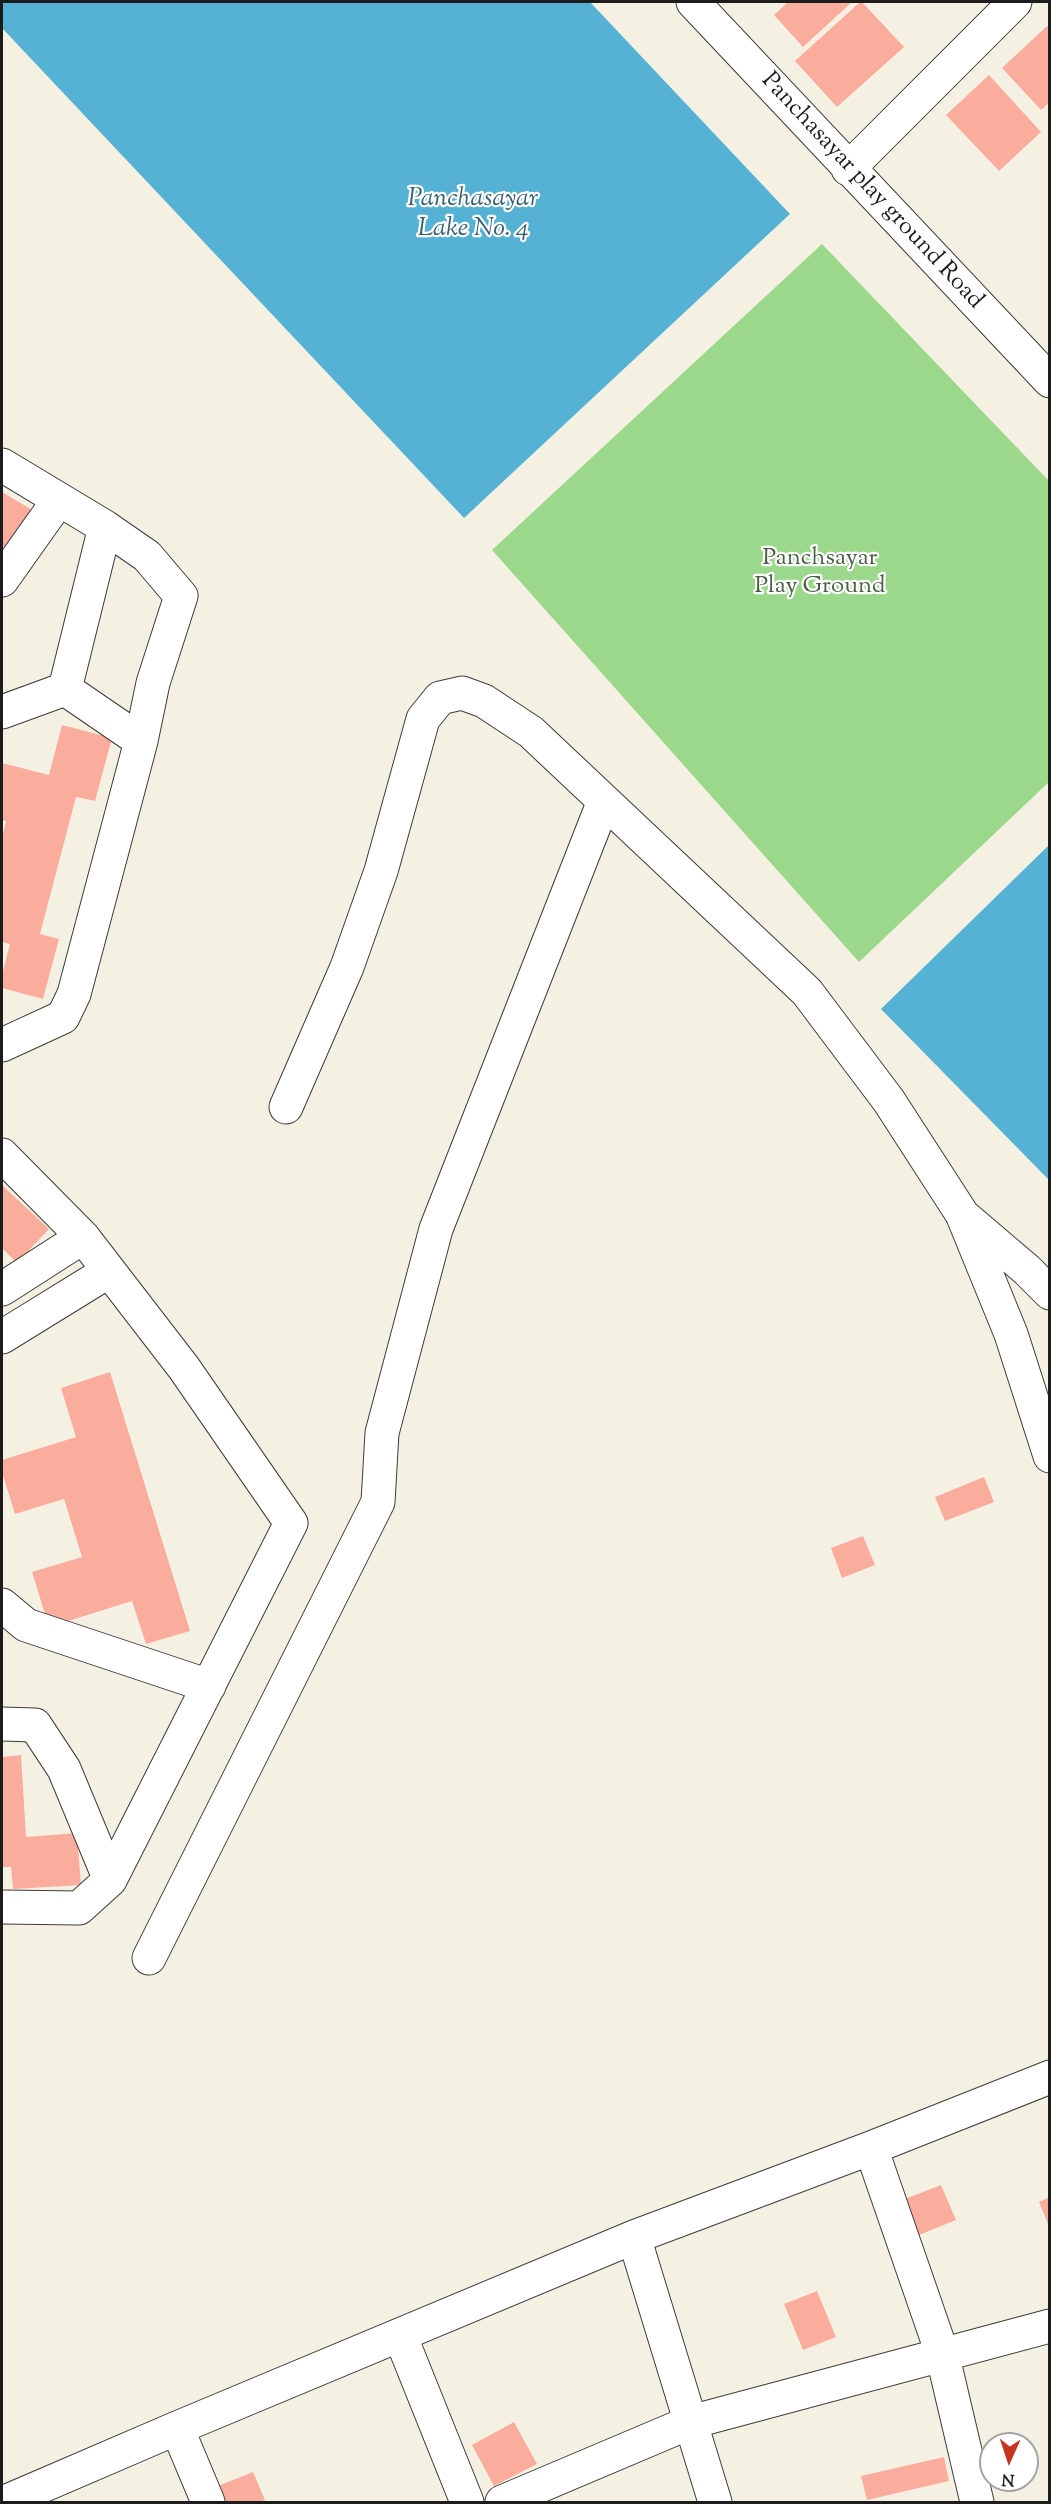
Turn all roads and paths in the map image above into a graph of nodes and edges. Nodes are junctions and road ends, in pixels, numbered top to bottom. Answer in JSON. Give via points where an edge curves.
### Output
{"nodes":[{"id":1,"x":693,"y":2,"type":"edge"},
{"id":2,"x":1015,"y":2,"type":"edge"},
{"id":3,"x":848,"y":169,"type":"junction"},
{"id":4,"x":1050,"y":381,"type":"edge"},
{"id":5,"x":2,"y":465,"type":"edge"},
{"id":6,"x":58,"y":501,"type":"junction"},
{"id":7,"x":105,"y":527,"type":"junction"},
{"id":8,"x":2,"y":580,"type":"edge"},
{"id":9,"x":65,"y":689,"type":"junction"},
{"id":10,"x":2,"y":712,"type":"edge"},
{"id":11,"x":141,"y":741,"type":"junction"},
{"id":12,"x":604,"y":801,"type":"junction"},
{"id":13,"x":8,"y":1034,"type":"edge"},
{"id":14,"x":286,"y":1107,"type":"dead end"},
{"id":15,"x":2,"y":1155,"type":"edge"},
{"id":16,"x":962,"y":1214,"type":"junction"},
{"id":17,"x":83,"y":1237,"type":"junction"},
{"id":18,"x":109,"y":1271,"type":"junction"},
{"id":19,"x":2,"y":1289,"type":"edge"},
{"id":20,"x":1050,"y":1293,"type":"edge"},
{"id":21,"x":2,"y":1337,"type":"edge"},
{"id":22,"x":1050,"y":1456,"type":"edge"},
{"id":23,"x":2,"y":1605,"type":"edge"},
{"id":24,"x":209,"y":1686,"type":"junction"},
{"id":25,"x":2,"y":1724,"type":"edge"},
{"id":26,"x":110,"y":1881,"type":"junction"},
{"id":27,"x":2,"y":1907,"type":"edge"},
{"id":28,"x":149,"y":1958,"type":"dead end"},
{"id":29,"x":1050,"y":2077,"type":"edge"},
{"id":30,"x":871,"y":2148,"type":"junction"},
{"id":31,"x":634,"y":2237,"type":"junction"},
{"id":32,"x":1050,"y":2326,"type":"edge"},
{"id":33,"x":400,"y":2335,"type":"junction"},
{"id":34,"x":942,"y":2353,"type":"junction"},
{"id":35,"x":691,"y":2422,"type":"junction"},
{"id":36,"x":177,"y":2428,"type":"junction"},
{"id":37,"x":5,"y":2502,"type":"edge"},
{"id":38,"x":208,"y":2502,"type":"edge"},
{"id":39,"x":467,"y":2502,"type":"edge"},
{"id":40,"x":502,"y":2502,"type":"edge"},
{"id":41,"x":715,"y":2502,"type":"edge"},
{"id":42,"x":977,"y":2502,"type":"edge"}],
"edges":[{"from":1,"to":3,"type":"street","name":"Panchasayar play ground Road"},
{"from":2,"to":3,"type":"street"},
{"from":3,"to":4,"type":"street","name":"Panchasayar play ground Road"},
{"from":5,"to":6,"type":"street"},
{"from":6,"to":7,"type":"street"},
{"from":6,"to":8,"type":"street"},
{"from":7,"to":9,"type":"street"},
{"from":7,"to":11,"type":"street","via":[[147,556],[181,596],[153,683]]},
{"from":9,"to":10,"type":"street"},
{"from":9,"to":11,"type":"street"},
{"from":11,"to":13,"type":"street","via":[[74,994],[63,1017]]},
{"from":12,"to":14,"type":"street","via":[[531,732],[484,701],[462,693],[440,698],[423,719],[374,892],[347,967]]},
{"from":12,"to":16,"type":"street","via":[[807,992],[889,1101]]},
{"from":12,"to":28,"type":"street","via":[[436,1229],[382,1433],[378,1502]]},
{"from":15,"to":17,"type":"street"},
{"from":16,"to":20,"type":"street"},
{"from":16,"to":22,"type":"street","via":[[1011,1334]]},
{"from":17,"to":18,"type":"street"},
{"from":17,"to":19,"type":"street"},
{"from":18,"to":21,"type":"street"},
{"from":18,"to":24,"type":"street","via":[[184,1368],[291,1523]]},
{"from":23,"to":24,"type":"street","via":[[26,1625]]},
{"from":24,"to":26,"type":"street"},
{"from":25,"to":26,"type":"street","via":[[35,1725],[64,1769]]},
{"from":26,"to":27,"type":"street","via":[[79,1908]]},
{"from":29,"to":30,"type":"street"},
{"from":30,"to":31,"type":"street"},
{"from":30,"to":34,"type":"street"},
{"from":31,"to":33,"type":"street"},
{"from":31,"to":35,"type":"street"},
{"from":32,"to":34,"type":"street"},
{"from":33,"to":36,"type":"street"},
{"from":33,"to":39,"type":"street"},
{"from":34,"to":35,"type":"street"},
{"from":34,"to":42,"type":"street"},
{"from":35,"to":40,"type":"street"},
{"from":35,"to":41,"type":"street"},
{"from":36,"to":37,"type":"street"},
{"from":36,"to":38,"type":"street"}]}
